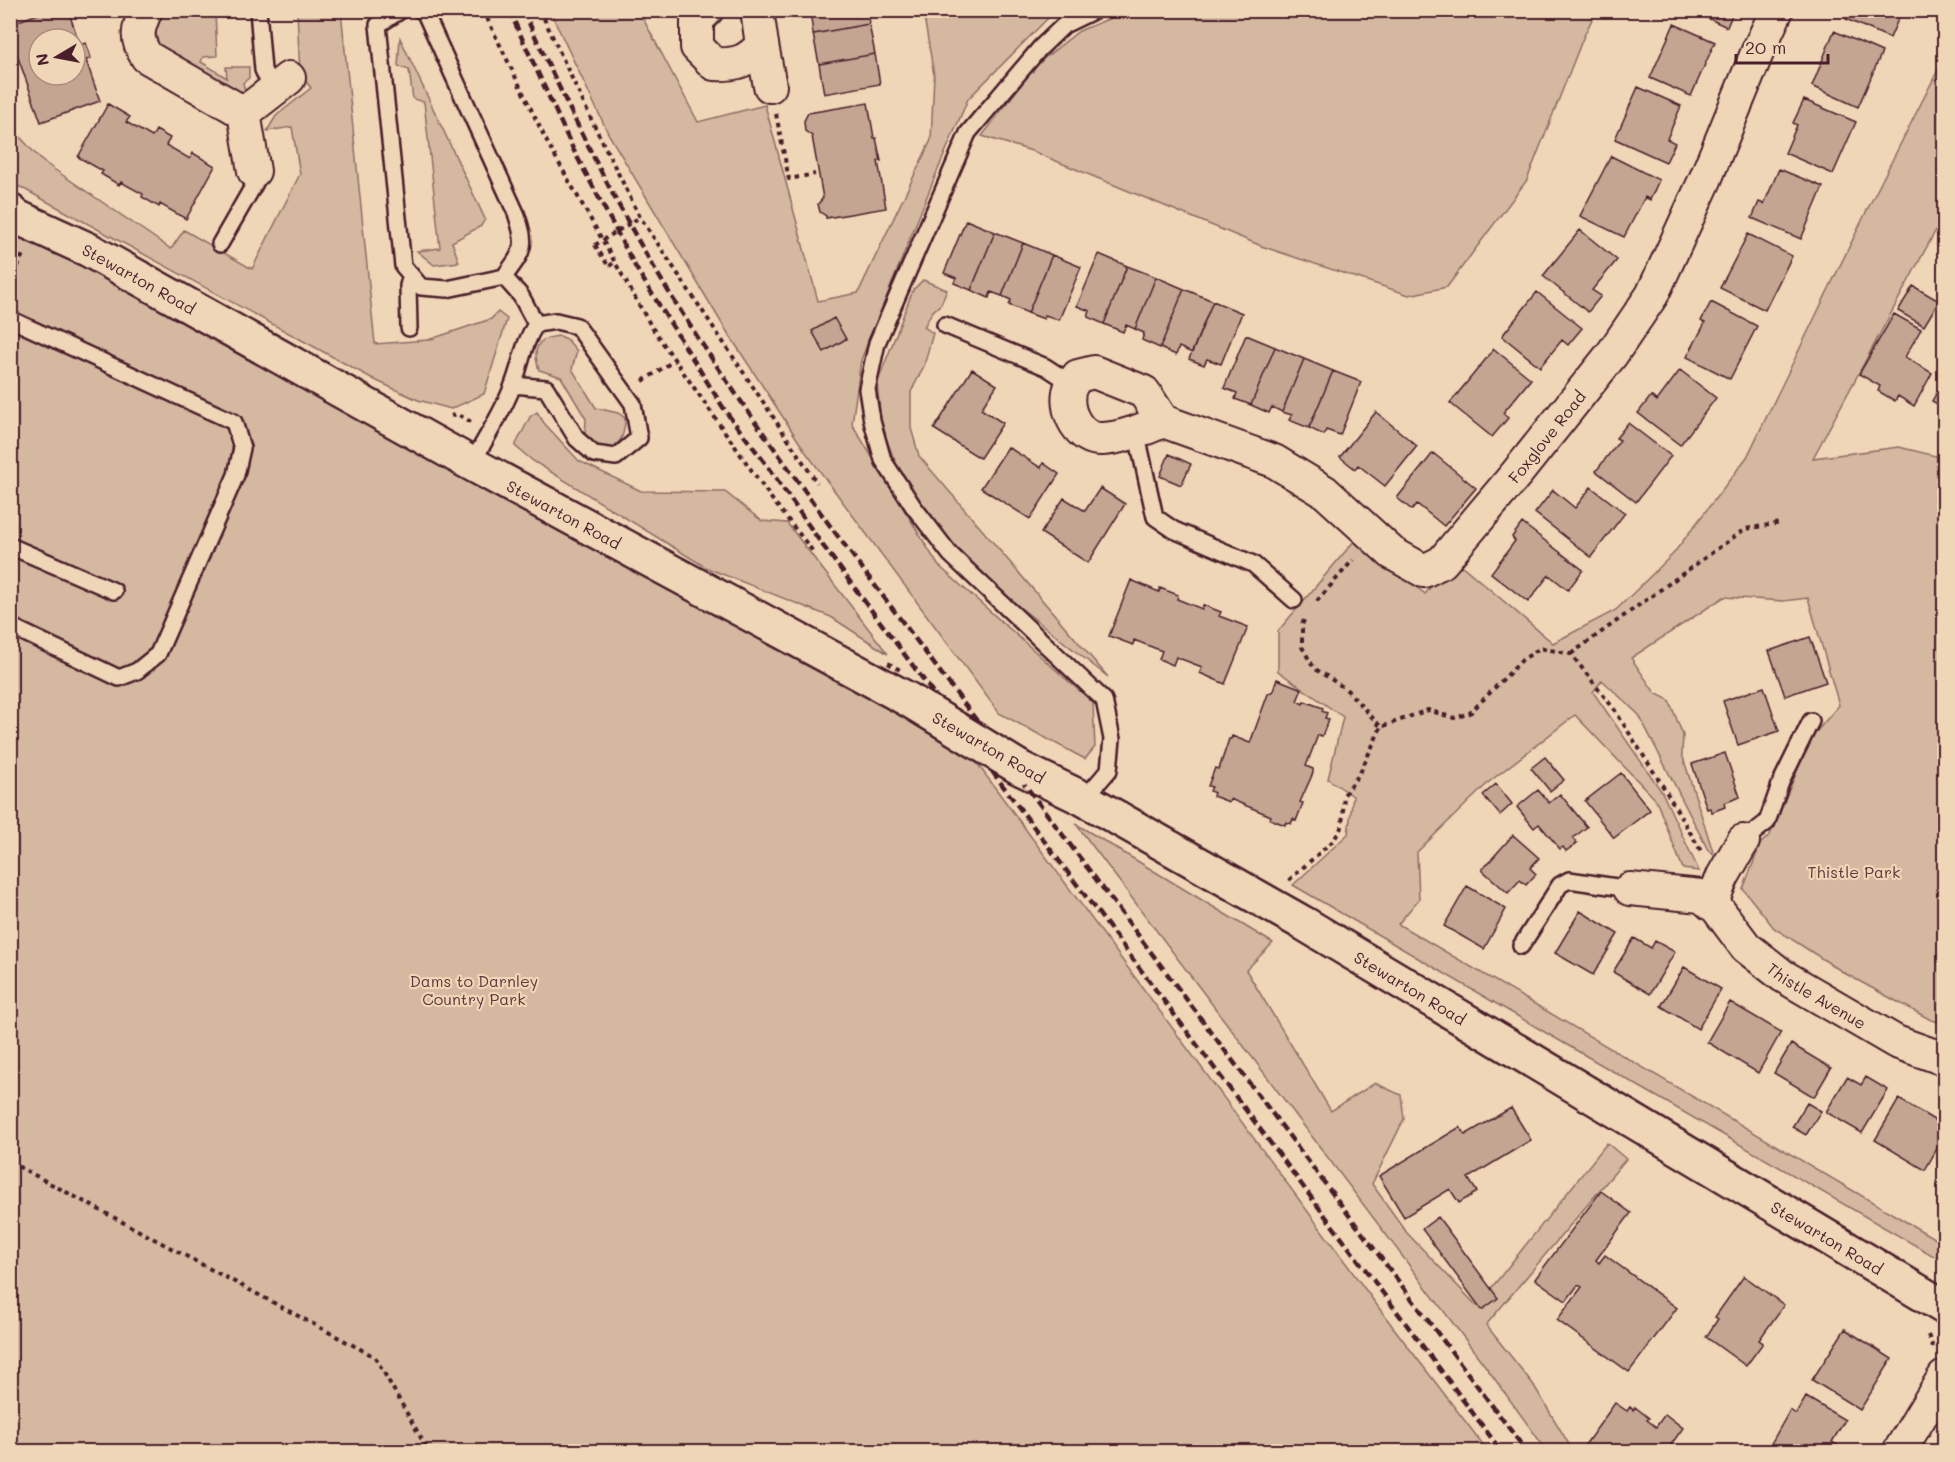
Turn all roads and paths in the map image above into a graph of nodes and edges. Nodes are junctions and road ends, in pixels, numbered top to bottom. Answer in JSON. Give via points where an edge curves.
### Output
{"nodes":[{"id":1,"x":146,"y":10,"type":"edge"},
{"id":2,"x":258,"y":10,"type":"edge"},
{"id":3,"x":401,"y":10,"type":"edge"},
{"id":4,"x":483,"y":10,"type":"edge"},
{"id":5,"x":540,"y":10,"type":"edge"},
{"id":6,"x":707,"y":10,"type":"edge"},
{"id":7,"x":757,"y":10,"type":"edge"},
{"id":8,"x":1095,"y":10,"type":"edge"},
{"id":9,"x":1777,"y":10,"type":"edge"},
{"id":10,"x":423,"y":11,"type":"edge"},
{"id":11,"x":377,"y":18,"type":"edge"},
{"id":12,"x":762,"y":45,"type":"junction"},
{"id":13,"x":281,"y":84,"type":"joint"},
{"id":14,"x":770,"y":86,"type":"joint"},
{"id":15,"x":244,"y":113,"type":"junction"},
{"id":16,"x":254,"y":171,"type":"joint"},
{"id":17,"x":815,"y":174,"type":"dead end"},
{"id":18,"x":640,"y":217,"type":"junction"},
{"id":19,"x":16,"y":222,"type":"edge"},
{"id":20,"x":220,"y":244,"type":"dead end"},
{"id":21,"x":614,"y":262,"type":"junction"},
{"id":22,"x":411,"y":274,"type":"junction"},
{"id":23,"x":14,"y":276,"type":"dead end"},
{"id":24,"x":504,"y":277,"type":"junction"},
{"id":25,"x":10,"y":319,"type":"edge"},
{"id":26,"x":536,"y":324,"type":"junction"},
{"id":27,"x":945,"y":325,"type":"dead end"},
{"id":28,"x":409,"y":328,"type":"dead end"},
{"id":29,"x":675,"y":360,"type":"junction"},
{"id":30,"x":1072,"y":384,"type":"junction"},
{"id":31,"x":513,"y":385,"type":"junction"},
{"id":32,"x":625,"y":393,"type":"junction"},
{"id":33,"x":1149,"y":426,"type":"junction"},
{"id":34,"x":472,"y":464,"type":"junction"},
{"id":35,"x":818,"y":483,"type":"dead end"},
{"id":36,"x":1781,"y":523,"type":"dead end"},
{"id":37,"x":1373,"y":538,"type":"junction"},
{"id":38,"x":10,"y":546,"type":"edge"},
{"id":39,"x":815,"y":554,"type":"dead end"},
{"id":40,"x":114,"y":591,"type":"dead end"},
{"id":41,"x":1294,"y":600,"type":"joint"},
{"id":42,"x":1308,"y":611,"type":"junction"},
{"id":43,"x":10,"y":626,"type":"edge"},
{"id":44,"x":1571,"y":654,"type":"junction"},
{"id":45,"x":1811,"y":721,"type":"dead end"},
{"id":46,"x":1382,"y":727,"type":"junction"},
{"id":47,"x":1084,"y":799,"type":"junction"},
{"id":48,"x":1743,"y":841,"type":"joint"},
{"id":49,"x":1285,"y":884,"type":"dead end"},
{"id":50,"x":1630,"y":890,"type":"joint"},
{"id":51,"x":1717,"y":890,"type":"junction"},
{"id":52,"x":1521,"y":946,"type":"dead end"},
{"id":53,"x":1944,"y":1059,"type":"edge"},
{"id":54,"x":10,"y":1162,"type":"edge"},
{"id":55,"x":1944,"y":1307,"type":"edge"},
{"id":56,"x":1944,"y":1377,"type":"edge"},
{"id":57,"x":429,"y":1452,"type":"edge"},
{"id":58,"x":1899,"y":1452,"type":"edge"}],
"edges":[{"from":1,"to":15,"type":"street","via":[[138,28],[140,46],[147,57]]},
{"from":2,"to":13,"type":"lane","via":[[263,70]]},
{"from":3,"to":11,"type":"lane"},
{"from":4,"to":21,"type":"path","via":[[547,142]]},
{"from":5,"to":18,"type":"path"},
{"from":6,"to":12,"type":"street","via":[[697,20],[698,47],[714,64],[732,65],[752,57]]},
{"from":7,"to":12,"type":"street"},
{"from":8,"to":47,"type":"lane","via":[[1064,25],[1040,48],[968,133],[877,343],[867,389],[883,460],[912,506],[950,554],[1104,700],[1112,739],[1109,770]]},
{"from":9,"to":37,"type":"street","name":"Foxglove Road","via":[[1652,295],[1611,354],[1442,562],[1424,571],[1392,554]]},
{"from":10,"to":24,"type":"lane","via":[[523,235],[522,253]]},
{"from":11,"to":22,"type":"lane","via":[[403,266]]},
{"from":12,"to":14,"type":"street"},
{"from":13,"to":15,"type":"street"},
{"from":14,"to":17,"type":"path","via":[[789,178]]},
{"from":15,"to":16,"type":"street"},
{"from":16,"to":20,"type":"lane","via":[[255,183]]},
{"from":18,"to":21,"type":"path","bridge":true,"via":[[596,245],[609,267]]},
{"from":18,"to":35,"type":"path"},
{"from":19,"to":23,"type":"path"},
{"from":19,"to":34,"type":"main road","name":"Stewarton Road","via":[[99,256]]},
{"from":21,"to":29,"type":"path"},
{"from":22,"to":24,"type":"lane","via":[[421,287],[447,289]]},
{"from":22,"to":28,"type":"lane"},
{"from":24,"to":26,"type":"lane","via":[[521,296]]},
{"from":25,"to":43,"type":"lane","via":[[234,422],[242,448],[236,475],[158,654],[137,671],[119,678]]},
{"from":26,"to":31,"type":"lane","via":[[526,341]]},
{"from":26,"to":32,"type":"lane","via":[[556,321],[577,326]]},
{"from":27,"to":30,"type":"lane","via":[[1046,367]]},
{"from":29,"to":32,"type":"path"},
{"from":29,"to":39,"type":"path"},
{"from":30,"to":33,"type":"street","via":[[1078,376],[1094,372],[1144,393]]},
{"from":30,"to":33,"type":"street","via":[[1068,406],[1074,421],[1088,437],[1102,440]]},
{"from":31,"to":32,"type":"lane","via":[[546,388],[577,440],[594,454],[616,457],[639,438],[633,404]]},
{"from":31,"to":34,"type":"lane"},
{"from":33,"to":37,"type":"street","name":"Foxglove Road","via":[[1274,461],[1324,492]]},
{"from":33,"to":41,"type":"lane","via":[[1155,517],[1174,530],[1253,564]]},
{"from":34,"to":47,"type":"main road","name":"Stewarton Road","bridge":true,"via":[[909,700],[1020,768]]},
{"from":36,"to":44,"type":"path","via":[[1745,529]]},
{"from":37,"to":42,"type":"path"},
{"from":38,"to":40,"type":"lane"},
{"from":41,"to":42,"type":"path"},
{"from":42,"to":46,"type":"path","via":[[1302,625],[1302,647],[1314,668],[1347,689]]},
{"from":44,"to":46,"type":"path","via":[[1540,648],[1522,660],[1470,713],[1454,718],[1428,710]]},
{"from":44,"to":51,"type":"path","via":[[1614,709],[1664,788],[1704,856]]},
{"from":45,"to":48,"type":"lane","via":[[1781,782],[1767,822]]},
{"from":46,"to":49,"type":"path","via":[[1360,773],[1344,795],[1342,826],[1334,840]]},
{"from":47,"to":55,"type":"main road","name":"Stewarton Road","via":[[1303,923]]},
{"from":48,"to":51,"type":"street"},
{"from":50,"to":51,"type":"street","via":[[1701,896]]},
{"from":50,"to":52,"type":"lane","via":[[1569,880],[1560,885]]},
{"from":51,"to":53,"type":"street","name":"Thistle Avenue","via":[[1746,947],[1783,975],[1896,1042]]},
{"from":54,"to":57,"type":"path","via":[[375,1357]]},
{"from":56,"to":58,"type":"street"}]}
